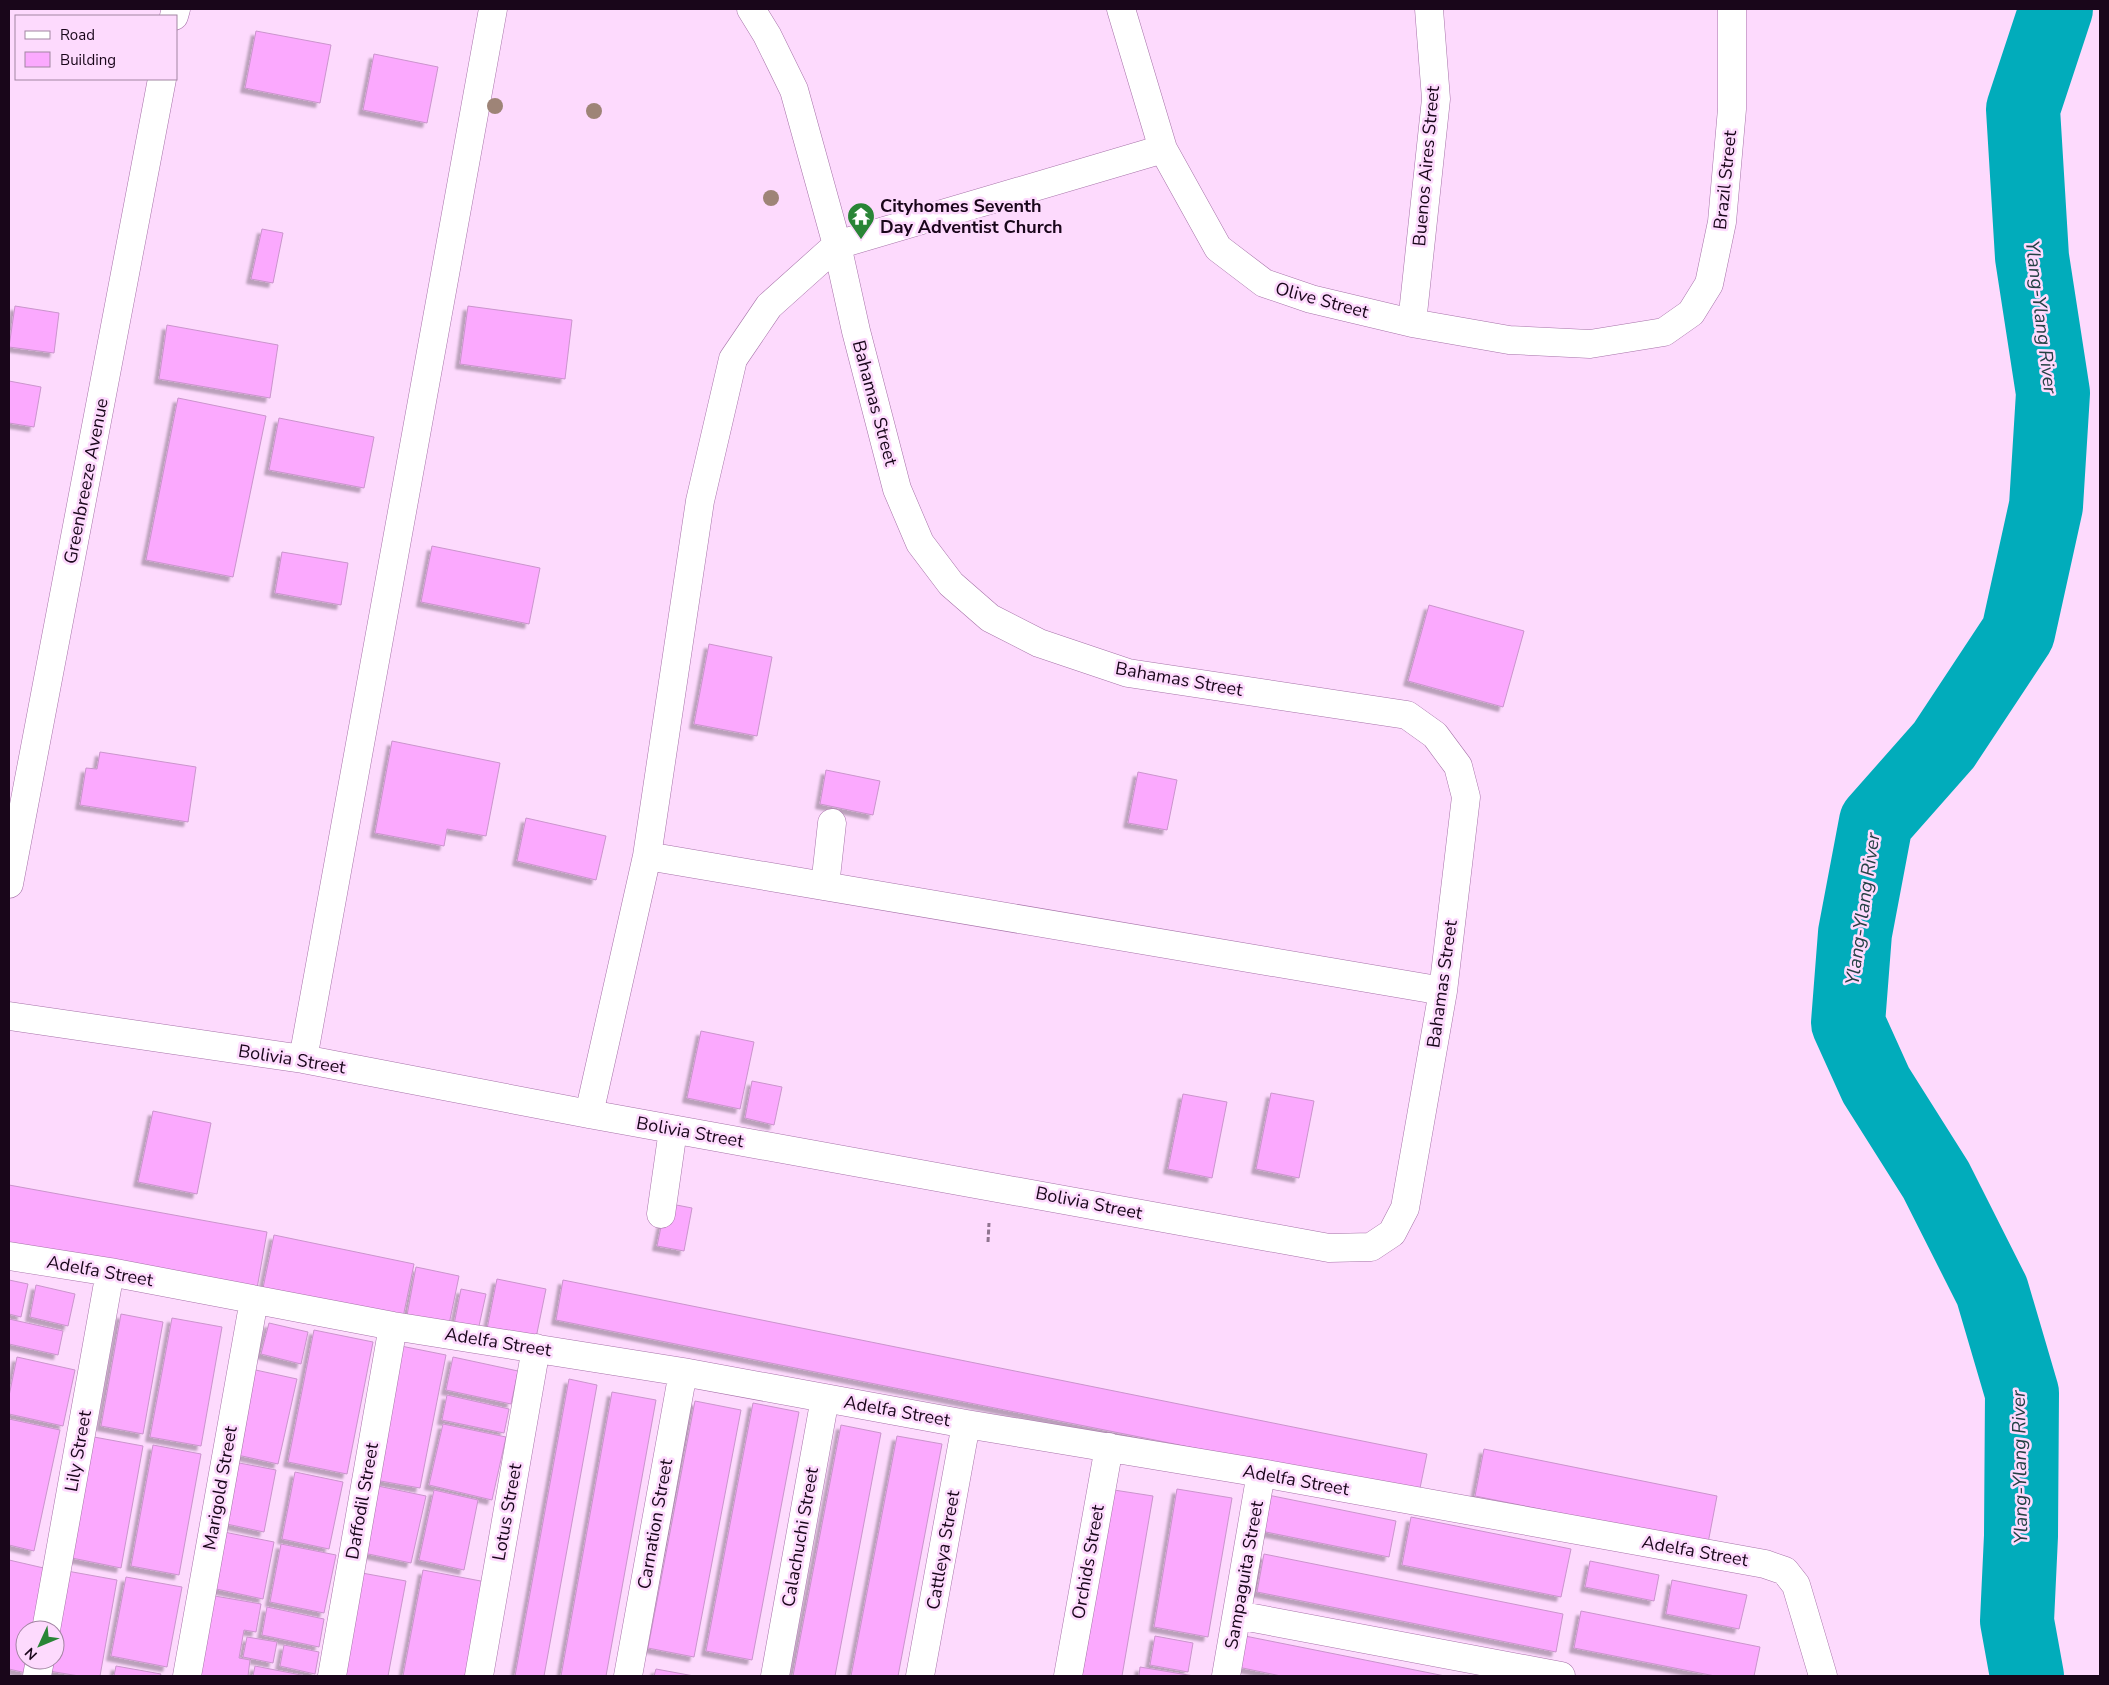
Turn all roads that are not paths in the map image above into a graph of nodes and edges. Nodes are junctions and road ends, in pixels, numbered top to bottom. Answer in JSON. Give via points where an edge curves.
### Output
{"nodes":[{"id":1,"x":493,"y":9,"type":"edge"},
{"id":2,"x":751,"y":9,"type":"edge"},
{"id":3,"x":1121,"y":9,"type":"edge"},
{"id":4,"x":1429,"y":9,"type":"edge"},
{"id":5,"x":1732,"y":9,"type":"edge"},
{"id":6,"x":162,"y":80,"type":"edge"},
{"id":7,"x":1163,"y":149,"type":"junction"},
{"id":8,"x":837,"y":245,"type":"junction"},
{"id":9,"x":1412,"y":323,"type":"junction"},
{"id":10,"x":1664,"y":332,"type":"joint"},
{"id":11,"x":832,"y":823,"type":"dead end"},
{"id":12,"x":646,"y":856,"type":"junction"},
{"id":13,"x":9,"y":884,"type":"edge"},
{"id":14,"x":825,"y":886,"type":"junction"},
{"id":15,"x":1443,"y":991,"type":"junction"},
{"id":16,"x":9,"y":1016,"type":"edge"},
{"id":17,"x":303,"y":1059,"type":"junction"},
{"id":18,"x":589,"y":1114,"type":"junction"},
{"id":19,"x":673,"y":1130,"type":"junction"},
{"id":20,"x":661,"y":1214,"type":"dead end"},
{"id":21,"x":1371,"y":1247,"type":"joint"},
{"id":22,"x":9,"y":1256,"type":"edge"},
{"id":23,"x":110,"y":1272,"type":"junction"},
{"id":24,"x":254,"y":1300,"type":"junction"},
{"id":25,"x":393,"y":1326,"type":"junction"},
{"id":26,"x":536,"y":1348,"type":"junction"},
{"id":27,"x":683,"y":1372,"type":"junction"},
{"id":28,"x":826,"y":1398,"type":"junction"},
{"id":29,"x":966,"y":1424,"type":"junction"},
{"id":30,"x":1109,"y":1448,"type":"junction"},
{"id":31,"x":1261,"y":1473,"type":"junction"},
{"id":32,"x":1237,"y":1615,"type":"junction"},
{"id":33,"x":48,"y":1620,"type":"edge"},
{"id":34,"x":187,"y":1676,"type":"edge"},
{"id":35,"x":332,"y":1676,"type":"edge"},
{"id":36,"x":479,"y":1676,"type":"edge"},
{"id":37,"x":628,"y":1676,"type":"edge"},
{"id":38,"x":775,"y":1676,"type":"edge"},
{"id":39,"x":920,"y":1676,"type":"edge"},
{"id":40,"x":1068,"y":1676,"type":"edge"},
{"id":41,"x":1226,"y":1676,"type":"edge"},
{"id":42,"x":1561,"y":1676,"type":"edge"},
{"id":43,"x":1822,"y":1676,"type":"edge"}],
"edges":[{"from":1,"to":17,"type":"street"},
{"from":2,"to":8,"type":"street","name":"Bahamas Street","via":[[794,90]]},
{"from":3,"to":7,"type":"street","name":"Olive Street"},
{"from":4,"to":9,"type":"street","name":"Buenos Aires Street","via":[[1436,99]]},
{"from":5,"to":10,"type":"street","name":"Brazil Street","via":[[1731,118],[1722,222],[1709,284],[1691,313]]},
{"from":6,"to":13,"type":"street","name":"Greenbreeze Avenue"},
{"from":7,"to":8,"type":"street"},
{"from":7,"to":9,"type":"street","name":"Olive Street","via":[[1218,248],[1264,283],[1311,299]]},
{"from":8,"to":12,"type":"street","via":[[769,306],[733,359],[700,501]]},
{"from":8,"to":15,"type":"street","name":"Bahamas Street","via":[[856,331],[898,488],[920,543],[951,584],[990,618],[1039,643],[1128,674],[1407,715],[1434,735],[1458,766],[1466,797]]},
{"from":9,"to":10,"type":"street","name":"Olive Street","via":[[1509,340],[1590,344]]},
{"from":11,"to":14,"type":"street"},
{"from":12,"to":14,"type":"street"},
{"from":12,"to":18,"type":"street"},
{"from":14,"to":15,"type":"street"},
{"from":15,"to":21,"type":"street","name":"Bahamas Street","via":[[1405,1208],[1392,1233]]},
{"from":16,"to":17,"type":"street","name":"Bolivia Street"},
{"from":17,"to":18,"type":"street","name":"Bolivia Street"},
{"from":18,"to":19,"type":"street","name":"Bolivia Street"},
{"from":19,"to":20,"type":"street"},
{"from":19,"to":21,"type":"street","name":"Bolivia Street","via":[[1329,1248]]},
{"from":22,"to":23,"type":"street","name":"Adelfa Street"},
{"from":23,"to":24,"type":"street","name":"Adelfa Street"},
{"from":23,"to":33,"type":"street","name":"Lily Street"},
{"from":24,"to":25,"type":"street","name":"Adelfa Street"},
{"from":24,"to":34,"type":"street","name":"Marigold Street"},
{"from":25,"to":26,"type":"street","name":"Adelfa Street"},
{"from":25,"to":35,"type":"street","name":"Daffodil Street"},
{"from":26,"to":27,"type":"street","name":"Adelfa Street"},
{"from":26,"to":36,"type":"street","name":"Lotus Street"},
{"from":27,"to":28,"type":"street","name":"Adelfa Street"},
{"from":27,"to":37,"type":"street","name":"Carnation Street"},
{"from":28,"to":29,"type":"street","name":"Adelfa Street"},
{"from":28,"to":38,"type":"street","name":"Calachuchi Street"},
{"from":29,"to":30,"type":"street","name":"Adelfa Street"},
{"from":29,"to":39,"type":"street","name":"Cattleya Street"},
{"from":30,"to":31,"type":"street","name":"Adelfa Street"},
{"from":30,"to":40,"type":"street","name":"Orchids Street"},
{"from":31,"to":32,"type":"street","name":"Sampaguita Street"},
{"from":31,"to":43,"type":"street","name":"Adelfa Street","via":[[1764,1564],[1785,1571],[1796,1585]]},
{"from":32,"to":41,"type":"street","name":"Sampaguita Street"},
{"from":32,"to":42,"type":"street"}]}
